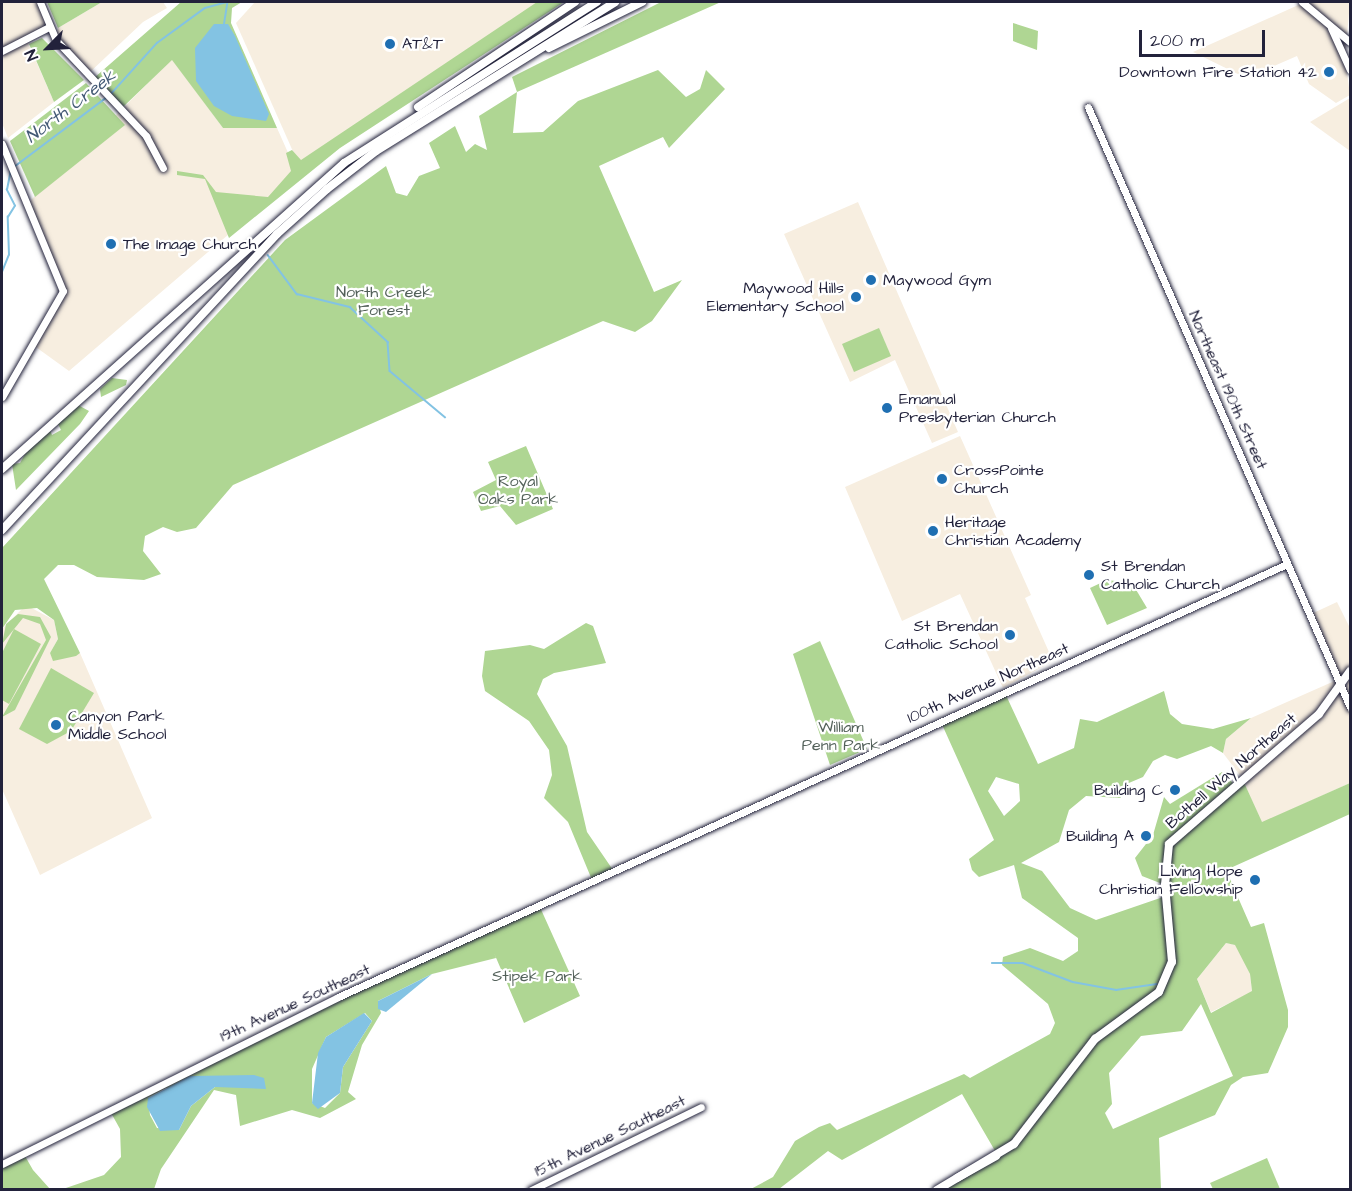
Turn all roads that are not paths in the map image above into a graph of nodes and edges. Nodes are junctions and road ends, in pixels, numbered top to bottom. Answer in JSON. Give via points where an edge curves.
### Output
{"nodes":[{"id":1,"x":40,"y":2,"type":"edge"},
{"id":2,"x":574,"y":2,"type":"edge"},
{"id":3,"x":590,"y":2,"type":"edge"},
{"id":4,"x":597,"y":2,"type":"edge"},
{"id":5,"x":610,"y":2,"type":"edge"},
{"id":6,"x":615,"y":2,"type":"edge"},
{"id":7,"x":642,"y":2,"type":"edge"},
{"id":8,"x":1302,"y":2,"type":"edge"},
{"id":9,"x":49,"y":27,"type":"junction"},
{"id":10,"x":1331,"y":28,"type":"junction"},
{"id":11,"x":1350,"y":42,"type":"edge"},
{"id":12,"x":2,"y":51,"type":"edge"},
{"id":13,"x":1345,"y":57,"type":"junction"},
{"id":14,"x":516,"y":63,"type":"junction"},
{"id":15,"x":1350,"y":70,"type":"edge"},
{"id":16,"x":1088,"y":107,"type":"dead end"},
{"id":17,"x":404,"y":117,"type":"junction"},
{"id":18,"x":2,"y":144,"type":"edge"},
{"id":19,"x":163,"y":168,"type":"dead end"},
{"id":20,"x":184,"y":301,"type":"junction"},
{"id":21,"x":2,"y":397,"type":"edge"},
{"id":22,"x":2,"y":462,"type":"edge"},
{"id":23,"x":2,"y":469,"type":"edge"},
{"id":24,"x":2,"y":525,"type":"edge"},
{"id":25,"x":2,"y":530,"type":"edge"},
{"id":26,"x":1287,"y":564,"type":"junction"},
{"id":27,"x":1350,"y":671,"type":"edge"},
{"id":28,"x":1341,"y":687,"type":"junction"},
{"id":29,"x":1350,"y":707,"type":"edge"},
{"id":30,"x":604,"y":874,"type":"joint"},
{"id":31,"x":701,"y":1107,"type":"dead end"},
{"id":32,"x":2,"y":1164,"type":"edge"},
{"id":33,"x":531,"y":1190,"type":"edge"},
{"id":34,"x":937,"y":1190,"type":"edge"}],
"edges":[{"from":1,"to":9,"type":"street"},
{"from":2,"to":17,"type":"highway"},
{"from":3,"to":17,"type":"highway"},
{"from":4,"to":20,"type":"highway","via":[[350,158]]},
{"from":5,"to":24,"type":"highway","via":[[388,140],[323,187],[271,236]]},
{"from":6,"to":14,"type":"highway"},
{"from":7,"to":14,"type":"highway"},
{"from":8,"to":10,"type":"street"},
{"from":9,"to":12,"type":"street"},
{"from":9,"to":19,"type":"street","via":[[158,151]]},
{"from":10,"to":11,"type":"street"},
{"from":10,"to":13,"type":"street"},
{"from":11,"to":13,"type":"street"},
{"from":13,"to":15,"type":"street"},
{"from":14,"to":25,"type":"highway","via":[[376,151],[301,211]]},
{"from":16,"to":26,"type":"street","name":"Northeast 190th Street"},
{"from":17,"to":20,"type":"highway","via":[[316,179]]},
{"from":18,"to":21,"type":"street","via":[[63,296]]},
{"from":20,"to":22,"type":"highway"},
{"from":20,"to":23,"type":"highway"},
{"from":26,"to":28,"type":"street","name":"Northeast 190th Street"},
{"from":26,"to":30,"type":"street","name":"100th Avenue Northeast"},
{"from":27,"to":28,"type":"main road","name":"Bothell Way Northeast"},
{"from":28,"to":29,"type":"street","name":"Northeast 190th Street"},
{"from":28,"to":34,"type":"main road","name":"Bothell Way Northeast","via":[[1319,714],[1169,844],[1165,885],[1172,962],[1165,983],[1144,1006],[1102,1032],[1024,1136]]},
{"from":30,"to":32,"type":"street","name":"19th Avenue Southeast","via":[[195,1065]]},
{"from":31,"to":33,"type":"street","name":"15th Avenue Southeast"}]}
